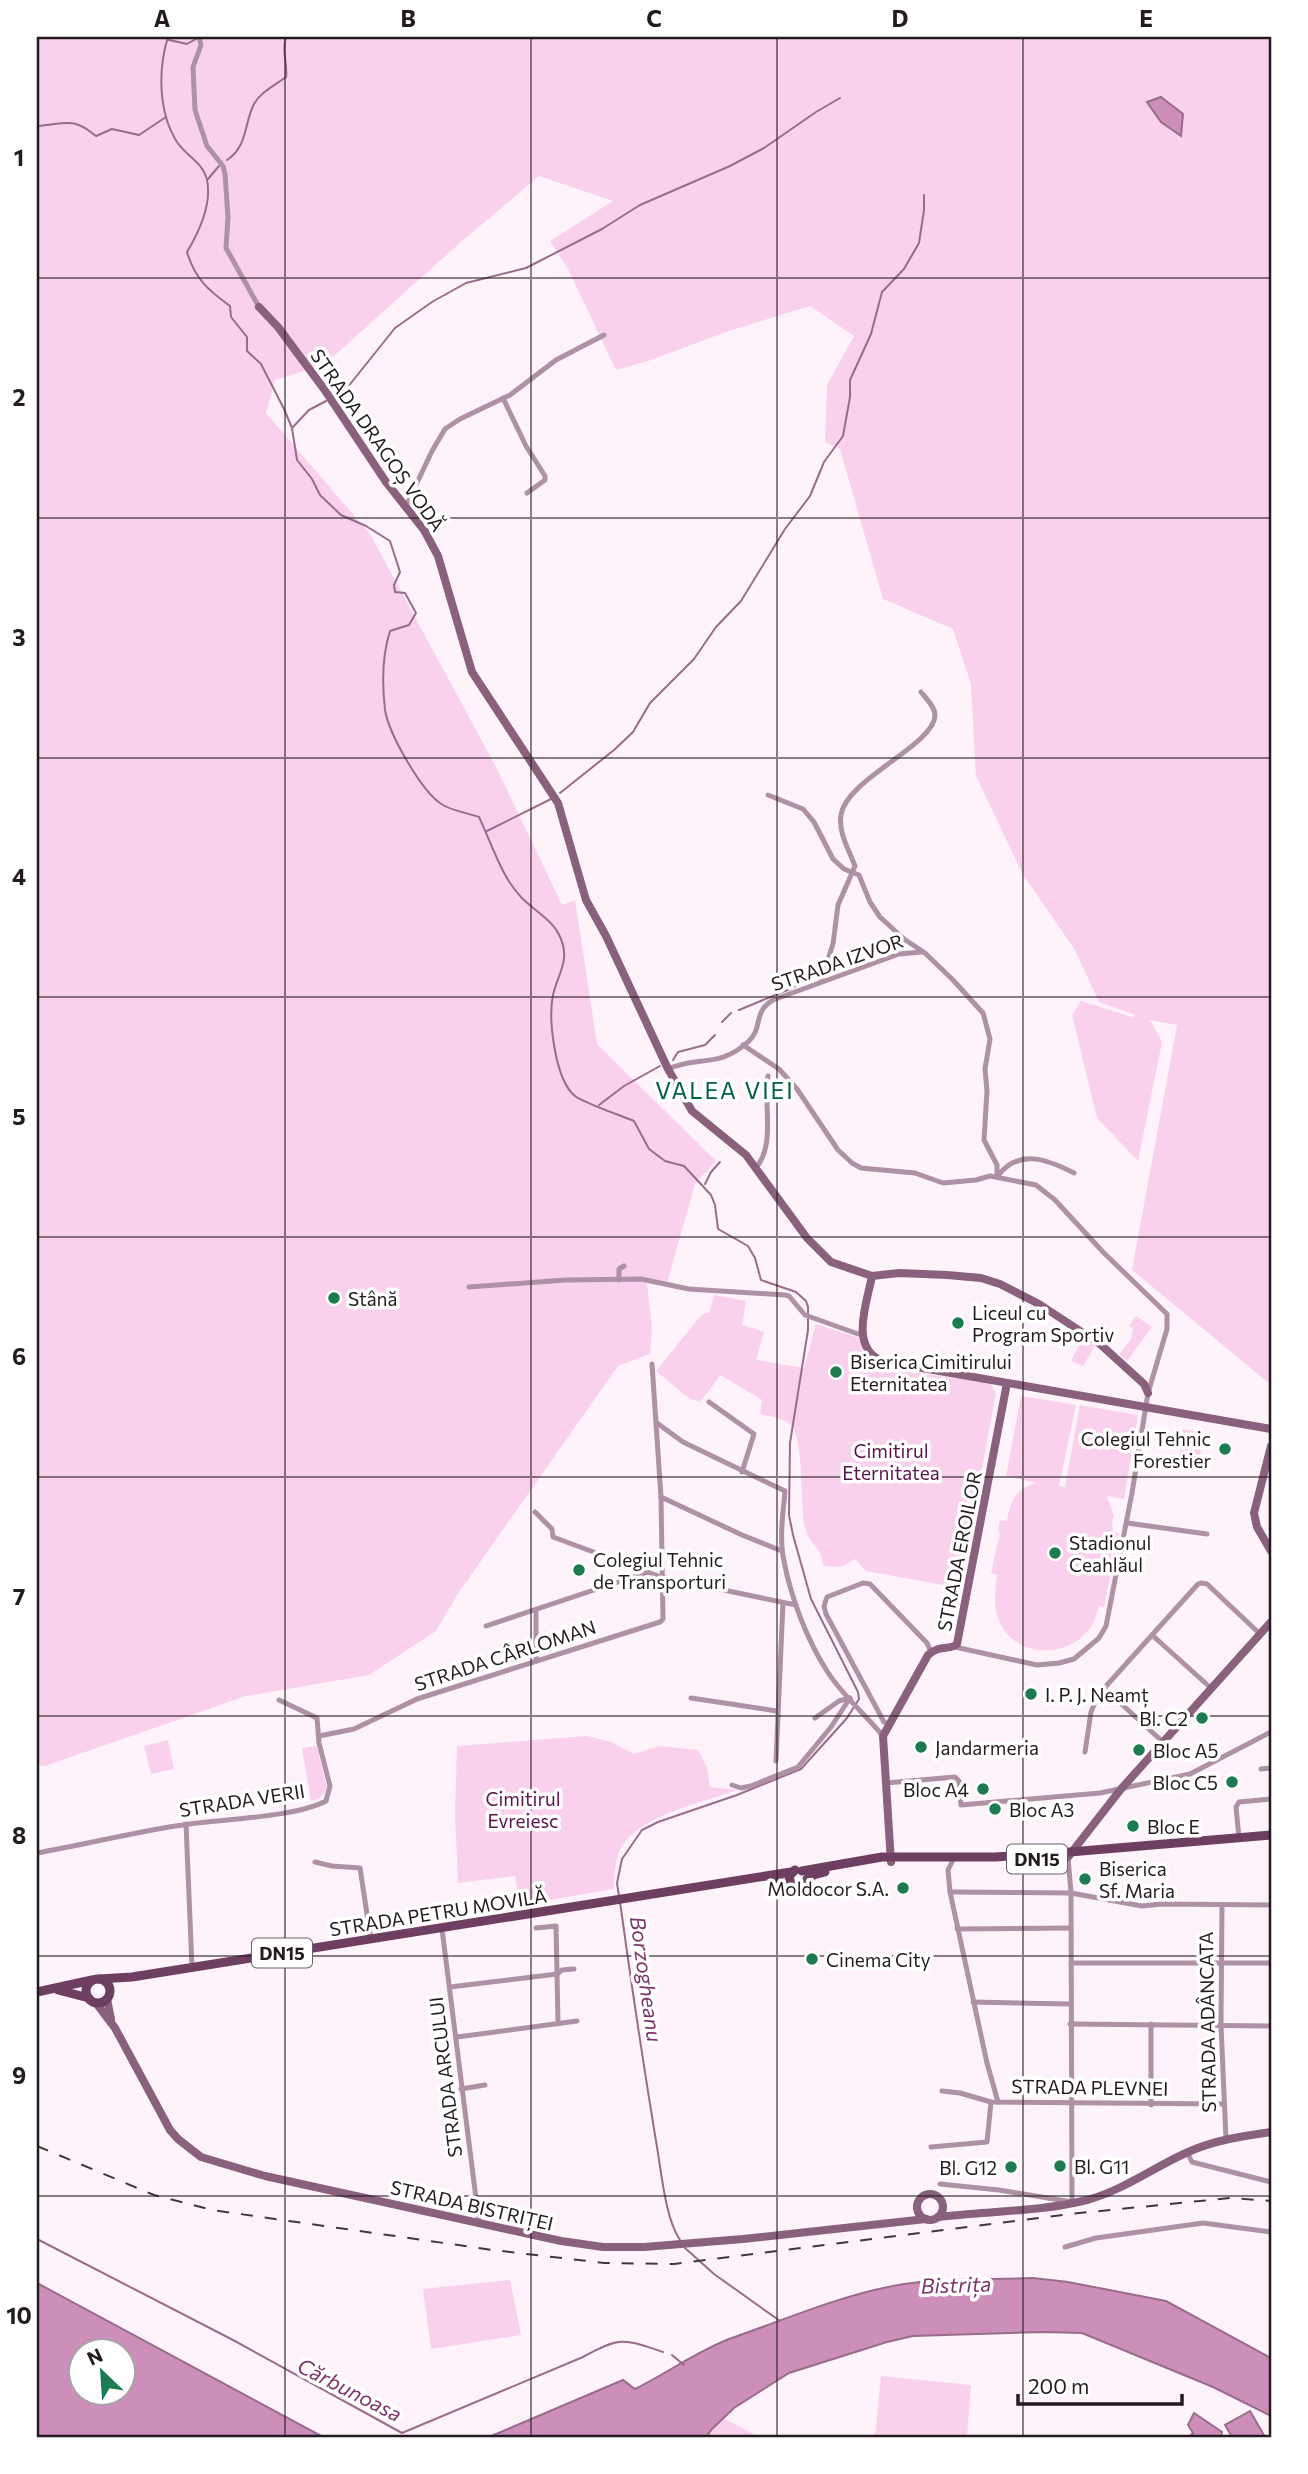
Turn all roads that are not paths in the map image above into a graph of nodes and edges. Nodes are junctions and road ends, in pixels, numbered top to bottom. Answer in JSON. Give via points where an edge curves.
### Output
{"nodes":[{"id":1,"x":199,"y":37,"type":"edge"},
{"id":2,"x":259,"y":307,"type":"joint"},
{"id":3,"x":604,"y":335,"type":"dead end"},
{"id":4,"x":503,"y":398,"type":"junction"},
{"id":5,"x":527,"y":493,"type":"dead end"},
{"id":6,"x":406,"y":506,"type":"junction"},
{"id":7,"x":921,"y":692,"type":"dead end"},
{"id":8,"x":768,"y":795,"type":"dead end"},
{"id":9,"x":852,"y":873,"type":"junction"},
{"id":10,"x":922,"y":952,"type":"junction"},
{"id":11,"x":821,"y":981,"type":"junction"},
{"id":12,"x":743,"y":1045,"type":"junction"},
{"id":13,"x":668,"y":1069,"type":"junction"},
{"id":14,"x":768,"y":1076,"type":"dead end"},
{"id":15,"x":756,"y":1168,"type":"junction"},
{"id":16,"x":1074,"y":1173,"type":"dead end"},
{"id":17,"x":997,"y":1177,"type":"junction"},
{"id":18,"x":624,"y":1266,"type":"dead end"},
{"id":19,"x":872,"y":1276,"type":"junction"},
{"id":20,"x":619,"y":1280,"type":"junction"},
{"id":21,"x":469,"y":1287,"type":"dead end"},
{"id":22,"x":861,"y":1335,"type":"junction"},
{"id":23,"x":652,"y":1364,"type":"dead end"},
{"id":24,"x":1007,"y":1383,"type":"junction"},
{"id":25,"x":1148,"y":1393,"type":"junction"},
{"id":26,"x":709,"y":1402,"type":"dead end"},
{"id":27,"x":1146,"y":1407,"type":"junction"},
{"id":28,"x":657,"y":1423,"type":"junction"},
{"id":29,"x":1271,"y":1429,"type":"edge"},
{"id":30,"x":1271,"y":1447,"type":"edge"},
{"id":31,"x":742,"y":1472,"type":"junction"},
{"id":32,"x":661,"y":1497,"type":"junction"},
{"id":33,"x":535,"y":1512,"type":"dead end"},
{"id":34,"x":1127,"y":1523,"type":"junction"},
{"id":35,"x":1207,"y":1534,"type":"dead end"},
{"id":36,"x":782,"y":1551,"type":"junction"},
{"id":37,"x":1271,"y":1551,"type":"edge"},
{"id":38,"x":648,"y":1572,"type":"junction"},
{"id":39,"x":661,"y":1577,"type":"junction"},
{"id":40,"x":783,"y":1603,"type":"junction"},
{"id":41,"x":796,"y":1605,"type":"junction"},
{"id":42,"x":536,"y":1611,"type":"junction"},
{"id":43,"x":1271,"y":1622,"type":"edge"},
{"id":44,"x":486,"y":1626,"type":"dead end"},
{"id":45,"x":1260,"y":1634,"type":"junction"},
{"id":46,"x":1153,"y":1635,"type":"junction"},
{"id":47,"x":955,"y":1647,"type":"junction"},
{"id":48,"x":931,"y":1652,"type":"junction"},
{"id":49,"x":536,"y":1661,"type":"junction"},
{"id":50,"x":1105,"y":1689,"type":"junction"},
{"id":51,"x":1212,"y":1689,"type":"junction"},
{"id":52,"x":691,"y":1698,"type":"dead end"},
{"id":53,"x":279,"y":1700,"type":"dead end"},
{"id":54,"x":851,"y":1700,"type":"junction"},
{"id":55,"x":777,"y":1711,"type":"junction"},
{"id":56,"x":814,"y":1718,"type":"dead end"},
{"id":57,"x":888,"y":1724,"type":"junction"},
{"id":58,"x":1271,"y":1732,"type":"edge"},
{"id":59,"x":319,"y":1736,"type":"junction"},
{"id":60,"x":883,"y":1736,"type":"junction"},
{"id":61,"x":1163,"y":1742,"type":"junction"},
{"id":62,"x":1085,"y":1752,"type":"dead end"},
{"id":63,"x":776,"y":1760,"type":"dead end"},
{"id":64,"x":1271,"y":1768,"type":"edge"},
{"id":65,"x":1261,"y":1769,"type":"dead end"},
{"id":66,"x":886,"y":1783,"type":"junction"},
{"id":67,"x":732,"y":1785,"type":"dead end"},
{"id":68,"x":1121,"y":1789,"type":"junction"},
{"id":69,"x":1271,"y":1799,"type":"edge"},
{"id":70,"x":186,"y":1824,"type":"junction"},
{"id":71,"x":1271,"y":1837,"type":"edge"},
{"id":72,"x":1239,"y":1838,"type":"junction"},
{"id":73,"x":37,"y":1853,"type":"edge"},
{"id":74,"x":1069,"y":1855,"type":"junction"},
{"id":75,"x":891,"y":1859,"type":"junction"},
{"id":76,"x":315,"y":1862,"type":"dead end"},
{"id":77,"x":952,"y":1862,"type":"junction"},
{"id":78,"x":803,"y":1871,"type":"junction"},
{"id":79,"x":791,"y":1872,"type":"junction"},
{"id":80,"x":768,"y":1877,"type":"junction"},
{"id":81,"x":807,"y":1883,"type":"junction"},
{"id":82,"x":791,"y":1885,"type":"junction"},
{"id":83,"x":950,"y":1892,"type":"junction"},
{"id":84,"x":1071,"y":1893,"type":"junction"},
{"id":85,"x":1222,"y":1905,"type":"junction"},
{"id":86,"x":1271,"y":1905,"type":"edge"},
{"id":87,"x":536,"y":1928,"type":"dead end"},
{"id":88,"x":1071,"y":1928,"type":"junction"},
{"id":89,"x":442,"y":1929,"type":"junction"},
{"id":90,"x":957,"y":1929,"type":"junction"},
{"id":91,"x":371,"y":1940,"type":"junction"},
{"id":92,"x":1070,"y":1963,"type":"junction"},
{"id":93,"x":1221,"y":1963,"type":"junction"},
{"id":94,"x":1271,"y":1964,"type":"edge"},
{"id":95,"x":192,"y":1967,"type":"junction"},
{"id":96,"x":574,"y":1969,"type":"dead end"},
{"id":97,"x":556,"y":1974,"type":"junction"},
{"id":98,"x":132,"y":1977,"type":"junction"},
{"id":99,"x":96,"y":1980,"type":"junction"},
{"id":100,"x":450,"y":1987,"type":"junction"},
{"id":101,"x":52,"y":1989,"type":"junction"},
{"id":102,"x":37,"y":1992,"type":"edge"},
{"id":103,"x":109,"y":1994,"type":"junction"},
{"id":104,"x":92,"y":2001,"type":"junction"},
{"id":105,"x":973,"y":2002,"type":"junction"},
{"id":106,"x":1070,"y":2004,"type":"junction"},
{"id":107,"x":577,"y":2021,"type":"dead end"},
{"id":108,"x":558,"y":2022,"type":"junction"},
{"id":109,"x":1070,"y":2024,"type":"junction"},
{"id":110,"x":1151,"y":2025,"type":"junction"},
{"id":111,"x":1221,"y":2025,"type":"junction"},
{"id":112,"x":1271,"y":2026,"type":"edge"},
{"id":113,"x":114,"y":2028,"type":"junction"},
{"id":114,"x":457,"y":2037,"type":"junction"},
{"id":115,"x":485,"y":2085,"type":"dead end"},
{"id":116,"x":461,"y":2089,"type":"junction"},
{"id":117,"x":942,"y":2091,"type":"dead end"},
{"id":118,"x":994,"y":2102,"type":"junction"},
{"id":119,"x":1071,"y":2104,"type":"junction"},
{"id":120,"x":1223,"y":2104,"type":"junction"},
{"id":121,"x":1151,"y":2105,"type":"junction"},
{"id":122,"x":1271,"y":2132,"type":"edge"},
{"id":123,"x":1226,"y":2139,"type":"junction"},
{"id":124,"x":931,"y":2147,"type":"dead end"},
{"id":125,"x":1187,"y":2152,"type":"junction"},
{"id":126,"x":1271,"y":2182,"type":"edge"},
{"id":127,"x":940,"y":2185,"type":"dead end"},
{"id":128,"x":942,"y":2200,"type":"junction"},
{"id":129,"x":1072,"y":2202,"type":"junction"},
{"id":130,"x":917,"y":2204,"type":"junction"},
{"id":131,"x":967,"y":2213,"type":"junction"},
{"id":132,"x":938,"y":2217,"type":"junction"},
{"id":133,"x":926,"y":2219,"type":"junction"},
{"id":134,"x":898,"y":2221,"type":"junction"},
{"id":135,"x":479,"y":2222,"type":"junction"},
{"id":136,"x":1271,"y":2232,"type":"edge"},
{"id":137,"x":1066,"y":2247,"type":"dead end"}],
"edges":[{"from":1,"to":2,"type":"street","via":[[201,45],[192,67],[195,110],[207,146],[225,174],[226,248]]},
{"from":2,"to":6,"type":"street","name":"STRADA DRAGOȘ VODĂ","via":[[324,389]]},
{"from":3,"to":4,"type":"street","via":[[556,360]]},
{"from":4,"to":5,"type":"street","via":[[545,476]]},
{"from":4,"to":6,"type":"street","via":[[445,429]]},
{"from":6,"to":13,"type":"street","name":"STRADA DRAGOȘ VODĂ","via":[[438,556],[472,672],[558,803],[586,900]]},
{"from":7,"to":9,"type":"street","via":[[934,712],[931,725],[909,749],[856,790],[842,810],[841,828],[855,866]]},
{"from":8,"to":9,"type":"street","via":[[803,809],[833,859]]},
{"from":9,"to":10,"type":"street","via":[[859,875],[880,917]]},
{"from":9,"to":11,"type":"street","via":[[838,905],[833,944]]},
{"from":10,"to":11,"type":"street","name":"STRADA IZVOR","via":[[898,954]]},
{"from":10,"to":17,"type":"street","via":[[983,1013],[990,1039],[984,1140],[997,1165]]},
{"from":11,"to":12,"type":"street","name":"STRADA IZVOR","via":[[767,1004],[751,1039]]},
{"from":12,"to":13,"type":"street","via":[[719,1060]]},
{"from":12,"to":17,"type":"street","via":[[779,1069],[838,1150],[861,1168],[915,1173],[943,1183]]},
{"from":13,"to":15,"type":"street","name":"STRADA DRAGOȘ VODĂ","via":[[692,1111]]},
{"from":14,"to":15,"type":"street","via":[[767,1137]]},
{"from":15,"to":19,"type":"street","name":"STRADA DRAGOȘ VODĂ","via":[[824,1258]]},
{"from":16,"to":17,"type":"street","via":[[1032,1157],[1004,1167]]},
{"from":17,"to":25,"type":"street","via":[[1036,1185],[1046,1192],[1167,1314],[1167,1329]]},
{"from":18,"to":20,"type":"street","via":[[619,1269]]},
{"from":19,"to":22,"type":"street"},
{"from":19,"to":25,"type":"street","name":"STRADA DRAGOȘ VODĂ","via":[[947,1275],[1000,1284],[1100,1344]]},
{"from":20,"to":21,"type":"street"},
{"from":20,"to":22,"type":"street","via":[[785,1295],[805,1315]]},
{"from":22,"to":24,"type":"street","via":[[882,1361]]},
{"from":23,"to":28,"type":"street"},
{"from":24,"to":27,"type":"street"},
{"from":24,"to":47,"type":"street","name":"STRADA EROILOR"},
{"from":25,"to":27,"type":"street"},
{"from":26,"to":31,"type":"street","via":[[754,1434]]},
{"from":27,"to":29,"type":"street"},
{"from":27,"to":34,"type":"street"},
{"from":28,"to":31,"type":"street","via":[[682,1442]]},
{"from":28,"to":32,"type":"street"},
{"from":30,"to":37,"type":"street","via":[[1254,1513]]},
{"from":31,"to":36,"type":"street","via":[[785,1492]]},
{"from":32,"to":36,"type":"street"},
{"from":32,"to":39,"type":"street"},
{"from":33,"to":38,"type":"street","via":[[553,1537]]},
{"from":34,"to":35,"type":"street"},
{"from":34,"to":47,"type":"street","via":[[1106,1626],[1083,1653],[1059,1663],[1037,1665]]},
{"from":36,"to":41,"type":"street"},
{"from":38,"to":39,"type":"street"},
{"from":38,"to":42,"type":"street"},
{"from":39,"to":40,"type":"street"},
{"from":39,"to":49,"type":"street","name":"STRADA CÂRLOMAN","via":[[660,1622]]},
{"from":40,"to":41,"type":"street"},
{"from":40,"to":55,"type":"street"},
{"from":41,"to":54,"type":"street","via":[[822,1662]]},
{"from":42,"to":44,"type":"street"},
{"from":42,"to":49,"type":"street"},
{"from":43,"to":45,"type":"street"},
{"from":45,"to":46,"type":"street","via":[[1201,1583]]},
{"from":45,"to":51,"type":"street"},
{"from":46,"to":50,"type":"street"},
{"from":46,"to":51,"type":"street"},
{"from":47,"to":48,"type":"street","name":"STRADA EROILOR"},
{"from":48,"to":57,"type":"street","name":"STRADA EROILOR"},
{"from":48,"to":57,"type":"street","via":[[870,1584],[827,1597],[826,1614]]},
{"from":49,"to":59,"type":"street","name":"STRADA CÂRLOMAN","via":[[417,1699],[354,1729]]},
{"from":50,"to":61,"type":"street"},
{"from":50,"to":62,"type":"street","via":[[1094,1703]]},
{"from":51,"to":61,"type":"street"},
{"from":52,"to":55,"type":"street"},
{"from":53,"to":59,"type":"street","name":"STRADA VERII","via":[[317,1718]]},
{"from":54,"to":56,"type":"street","via":[[839,1701]]},
{"from":54,"to":60,"type":"street"},
{"from":54,"to":67,"type":"street","via":[[798,1767],[751,1786]]},
{"from":55,"to":63,"type":"street"},
{"from":57,"to":60,"type":"street","name":"STRADA EROILOR"},
{"from":58,"to":68,"type":"street","via":[[1191,1773]]},
{"from":59,"to":70,"type":"street","name":"STRADA VERII","via":[[330,1786],[326,1801],[293,1810]]},
{"from":60,"to":66,"type":"street","name":"STRADA EROILOR"},
{"from":61,"to":68,"type":"street"},
{"from":64,"to":65,"type":"street"},
{"from":66,"to":68,"type":"street","via":[[955,1777],[961,1805]]},
{"from":66,"to":75,"type":"street","name":"STRADA EROILOR"},
{"from":68,"to":74,"type":"street"},
{"from":69,"to":72,"type":"street","via":[[1239,1802]]},
{"from":70,"to":73,"type":"street","name":"STRADA VERII"},
{"from":70,"to":95,"type":"street"},
{"from":71,"to":72,"type":"main road","number":"DN15"},
{"from":71,"to":74,"type":"main road","number":"DN15"},
{"from":72,"to":74,"type":"main road","number":"DN15"},
{"from":74,"to":75,"type":"main road","number":"DN15"},
{"from":74,"to":77,"type":"main road","number":"DN15"},
{"from":74,"to":84,"type":"street"},
{"from":75,"to":77,"type":"main road","number":"DN15"},
{"from":75,"to":78,"type":"main road","number":"DN15"},
{"from":75,"to":81,"type":"main road","number":"DN15","via":[[819,1873]]},
{"from":76,"to":91,"type":"street","via":[[360,1867]]},
{"from":77,"to":83,"type":"street"},
{"from":78,"to":79,"type":"main road","number":"DN15"},
{"from":78,"to":81,"type":"main road"},
{"from":79,"to":80,"type":"main road","number":"DN15"},
{"from":79,"to":82,"type":"main road"},
{"from":80,"to":82,"type":"main road","number":"DN15"},
{"from":80,"to":89,"type":"main road","name":"STRADA PETRU MOVILĂ","number":"DN15"},
{"from":81,"to":82,"type":"main road","number":"DN15","via":[[800,1888]]},
{"from":83,"to":84,"type":"street"},
{"from":83,"to":90,"type":"street"},
{"from":84,"to":85,"type":"street","via":[[1131,1906]]},
{"from":84,"to":88,"type":"street"},
{"from":85,"to":86,"type":"street"},
{"from":85,"to":93,"type":"street","name":"STRADA ADÂNCATA"},
{"from":87,"to":97,"type":"street","via":[[556,1926]]},
{"from":88,"to":90,"type":"street"},
{"from":88,"to":92,"type":"street"},
{"from":89,"to":91,"type":"main road","name":"STRADA PETRU MOVILĂ","number":"DN15"},
{"from":89,"to":100,"type":"street","name":"STRADA ARCULUI"},
{"from":90,"to":105,"type":"street"},
{"from":91,"to":95,"type":"main road","name":"STRADA PETRU MOVILĂ","number":"DN15"},
{"from":92,"to":93,"type":"street"},
{"from":92,"to":106,"type":"street"},
{"from":93,"to":94,"type":"street"},
{"from":93,"to":111,"type":"street","name":"STRADA ADÂNCATA"},
{"from":95,"to":98,"type":"main road","name":"STRADA PETRU MOVILĂ","number":"DN15"},
{"from":96,"to":97,"type":"street"},
{"from":97,"to":100,"type":"street"},
{"from":97,"to":108,"type":"street"},
{"from":98,"to":99,"type":"main road","name":"STRADA PETRU MOVILĂ","number":"DN15"},
{"from":98,"to":103,"type":"main road","name":"STRADA PETRU MOVILĂ","number":"DN15"},
{"from":99,"to":101,"type":"main road","name":"STRADA PETRU MOVILĂ","number":"DN15"},
{"from":99,"to":103,"type":"main road","via":[[108,1984]]},
{"from":99,"to":104,"type":"main road","via":[[87,1988]]},
{"from":100,"to":114,"type":"street","name":"STRADA ARCULUI"},
{"from":101,"to":102,"type":"main road","name":"STRADA PETRU MOVILĂ","number":"DN15"},
{"from":101,"to":104,"type":"main road","name":"STRADA PETRU MOVILĂ","number":"DN15"},
{"from":103,"to":104,"type":"main road","number":"DN15"},
{"from":103,"to":113,"type":"street","name":"STRADA BISTRIȚEI"},
{"from":104,"to":113,"type":"street","name":"STRADA BISTRIȚEI"},
{"from":105,"to":106,"type":"street"},
{"from":105,"to":118,"type":"street"},
{"from":106,"to":109,"type":"street"},
{"from":107,"to":108,"type":"street"},
{"from":108,"to":114,"type":"street","via":[[555,2026]]},
{"from":109,"to":110,"type":"street"},
{"from":109,"to":119,"type":"street"},
{"from":110,"to":111,"type":"street"},
{"from":110,"to":121,"type":"street"},
{"from":111,"to":112,"type":"street"},
{"from":111,"to":120,"type":"street","name":"STRADA ADÂNCATA"},
{"from":113,"to":135,"type":"street","name":"STRADA BISTRIȚEI","via":[[170,2130],[201,2157],[265,2176]]},
{"from":114,"to":116,"type":"street","name":"STRADA ARCULUI"},
{"from":115,"to":116,"type":"street"},
{"from":116,"to":135,"type":"street","name":"STRADA ARCULUI"},
{"from":117,"to":118,"type":"street","name":"STRADA PLEVNEI"},
{"from":118,"to":119,"type":"street","name":"STRADA PLEVNEI"},
{"from":118,"to":124,"type":"street","via":[[987,2142]]},
{"from":119,"to":121,"type":"street","name":"STRADA PLEVNEI"},
{"from":119,"to":129,"type":"street"},
{"from":120,"to":121,"type":"street","name":"STRADA PLEVNEI"},
{"from":120,"to":123,"type":"street","name":"STRADA ADÂNCATA"},
{"from":122,"to":123,"type":"street"},
{"from":123,"to":125,"type":"street"},
{"from":125,"to":126,"type":"street","via":[[1192,2162]]},
{"from":125,"to":129,"type":"street","via":[[1115,2189]]},
{"from":127,"to":129,"type":"street"},
{"from":128,"to":130,"type":"street","via":[[927,2194]]},
{"from":128,"to":131,"type":"street"},
{"from":128,"to":132,"type":"street"},
{"from":129,"to":131,"type":"street"},
{"from":130,"to":133,"type":"street"},
{"from":130,"to":134,"type":"street"},
{"from":131,"to":132,"type":"street"},
{"from":132,"to":133,"type":"street"},
{"from":133,"to":134,"type":"street","name":"STRADA BISTRIȚEI"},
{"from":134,"to":135,"type":"street","name":"STRADA BISTRIȚEI","via":[[627,2248],[586,2246]]},
{"from":136,"to":137,"type":"street","via":[[1203,2222]]}]}
